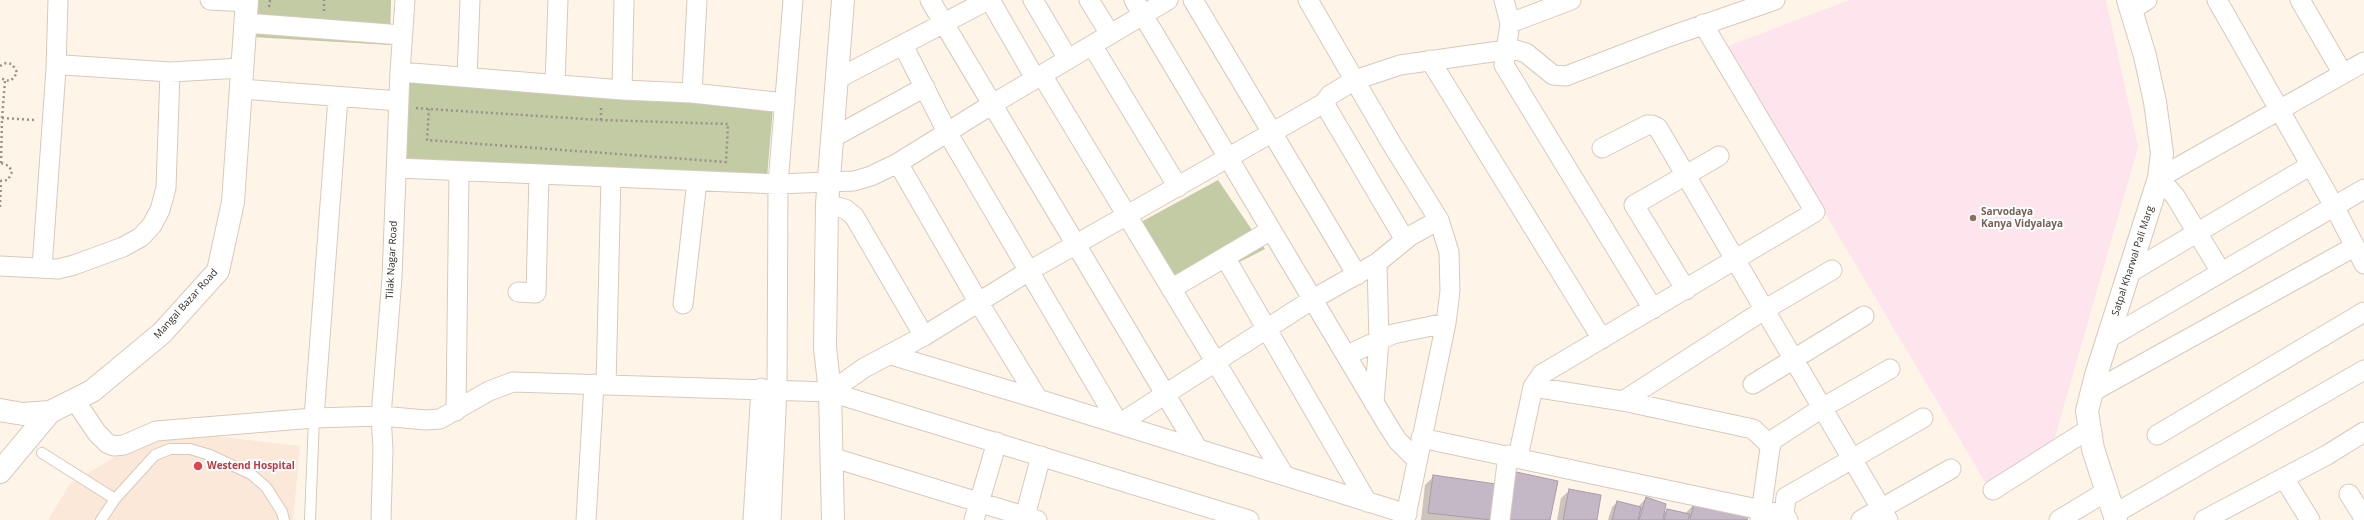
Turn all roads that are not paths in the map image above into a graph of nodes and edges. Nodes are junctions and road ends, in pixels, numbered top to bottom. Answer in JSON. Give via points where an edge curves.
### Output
{"nodes":[{"id":1,"x":58,"y":0,"type":"edge"},
{"id":2,"x":210,"y":0,"type":"edge"},
{"id":3,"x":405,"y":0,"type":"edge"},
{"id":4,"x":470,"y":0,"type":"edge"},
{"id":5,"x":558,"y":0,"type":"edge"},
{"id":6,"x":624,"y":0,"type":"edge"},
{"id":7,"x":698,"y":0,"type":"edge"},
{"id":8,"x":793,"y":0,"type":"edge"},
{"id":9,"x":844,"y":0,"type":"edge"},
{"id":10,"x":930,"y":0,"type":"edge"},
{"id":11,"x":989,"y":0,"type":"edge"},
{"id":12,"x":1034,"y":0,"type":"edge"},
{"id":13,"x":1089,"y":0,"type":"edge"},
{"id":14,"x":1168,"y":0,"type":"edge"},
{"id":15,"x":1193,"y":0,"type":"edge"},
{"id":16,"x":1308,"y":0,"type":"edge"},
{"id":17,"x":1504,"y":0,"type":"edge"},
{"id":18,"x":1571,"y":0,"type":"edge"},
{"id":19,"x":1775,"y":0,"type":"edge"},
{"id":20,"x":2217,"y":0,"type":"edge"},
{"id":21,"x":2300,"y":0,"type":"edge"},
{"id":22,"x":247,"y":1,"type":"edge"},
{"id":23,"x":2135,"y":3,"type":"edge"},
{"id":24,"x":1139,"y":7,"type":"edge"},
{"id":25,"x":245,"y":23,"type":"junction"},
{"id":26,"x":1510,"y":23,"type":"junction"},
{"id":27,"x":944,"y":24,"type":"junction"},
{"id":28,"x":1703,"y":24,"type":"junction"},
{"id":29,"x":1110,"y":34,"type":"junction"},
{"id":30,"x":402,"y":35,"type":"junction"},
{"id":31,"x":903,"y":45,"type":"junction"},
{"id":32,"x":1092,"y":45,"type":"junction"},
{"id":33,"x":1505,"y":50,"type":"junction"},
{"id":34,"x":1068,"y":59,"type":"junction"},
{"id":35,"x":1430,"y":60,"type":"junction"},
{"id":36,"x":2364,"y":62,"type":"edge"},
{"id":37,"x":242,"y":68,"type":"junction"},
{"id":38,"x":56,"y":69,"type":"junction"},
{"id":39,"x":170,"y":72,"type":"junction"},
{"id":40,"x":400,"y":72,"type":"junction"},
{"id":41,"x":2343,"y":74,"type":"junction"},
{"id":42,"x":1038,"y":76,"type":"junction"},
{"id":43,"x":467,"y":77,"type":"junction"},
{"id":44,"x":837,"y":80,"type":"junction"},
{"id":45,"x":1355,"y":80,"type":"junction"},
{"id":46,"x":555,"y":84,"type":"junction"},
{"id":47,"x":925,"y":87,"type":"junction"},
{"id":48,"x":241,"y":89,"type":"junction"},
{"id":49,"x":622,"y":90,"type":"junction"},
{"id":50,"x":692,"y":93,"type":"junction"},
{"id":51,"x":338,"y":98,"type":"junction"},
{"id":52,"x":399,"y":102,"type":"junction"},
{"id":53,"x":785,"y":103,"type":"junction"},
{"id":54,"x":1324,"y":103,"type":"junction"},
{"id":55,"x":991,"y":105,"type":"junction"},
{"id":56,"x":2279,"y":111,"type":"junction"},
{"id":57,"x":947,"y":132,"type":"junction"},
{"id":58,"x":1273,"y":133,"type":"junction"},
{"id":59,"x":832,"y":138,"type":"junction"},
{"id":60,"x":1602,"y":148,"type":"dead end"},
{"id":61,"x":1719,"y":156,"type":"dead end"},
{"id":62,"x":1229,"y":159,"type":"junction"},
{"id":63,"x":898,"y":163,"type":"junction"},
{"id":64,"x":2311,"y":165,"type":"junction"},
{"id":65,"x":397,"y":168,"type":"junction"},
{"id":66,"x":459,"y":171,"type":"junction"},
{"id":67,"x":539,"y":174,"type":"junction"},
{"id":68,"x":1686,"y":175,"type":"junction"},
{"id":69,"x":611,"y":178,"type":"junction"},
{"id":70,"x":2159,"y":178,"type":"junction"},
{"id":71,"x":697,"y":181,"type":"junction"},
{"id":72,"x":829,"y":181,"type":"junction"},
{"id":73,"x":778,"y":184,"type":"junction"},
{"id":74,"x":1178,"y":186,"type":"junction"},
{"id":75,"x":2364,"y":188,"type":"edge"},
{"id":76,"x":828,"y":204,"type":"junction"},
{"id":77,"x":2334,"y":206,"type":"junction"},
{"id":78,"x":1126,"y":216,"type":"junction"},
{"id":79,"x":1439,"y":220,"type":"junction"},
{"id":80,"x":1271,"y":230,"type":"junction"},
{"id":81,"x":2197,"y":232,"type":"junction"},
{"id":82,"x":1405,"y":240,"type":"junction"},
{"id":83,"x":1077,"y":244,"type":"junction"},
{"id":84,"x":2354,"y":247,"type":"junction"},
{"id":85,"x":1225,"y":257,"type":"junction"},
{"id":86,"x":1735,"y":261,"type":"junction"},
{"id":87,"x":1377,"y":263,"type":"junction"},
{"id":88,"x":2364,"y":264,"type":"edge"},
{"id":89,"x":0,"y":266,"type":"edge"},
{"id":90,"x":42,"y":268,"type":"junction"},
{"id":91,"x":1832,"y":270,"type":"dead end"},
{"id":92,"x":1029,"y":271,"type":"junction"},
{"id":93,"x":2221,"y":272,"type":"junction"},
{"id":94,"x":2129,"y":273,"type":"junction"},
{"id":95,"x":1357,"y":275,"type":"junction"},
{"id":96,"x":1171,"y":289,"type":"junction"},
{"id":97,"x":1686,"y":290,"type":"junction"},
{"id":98,"x":518,"y":292,"type":"dead end"},
{"id":99,"x":1313,"y":299,"type":"junction"},
{"id":100,"x":979,"y":303,"type":"junction"},
{"id":101,"x":683,"y":304,"type":"dead end"},
{"id":102,"x":1653,"y":309,"type":"junction"},
{"id":103,"x":1764,"y":310,"type":"junction"},
{"id":104,"x":2364,"y":312,"type":"edge"},
{"id":105,"x":1864,"y":316,"type":"dead end"},
{"id":106,"x":1446,"y":323,"type":"junction"},
{"id":107,"x":1267,"y":329,"type":"junction"},
{"id":108,"x":924,"y":336,"type":"junction"},
{"id":109,"x":1602,"y":339,"type":"junction"},
{"id":110,"x":2107,"y":339,"type":"junction"},
{"id":111,"x":1379,"y":341,"type":"junction"},
{"id":112,"x":891,"y":355,"type":"junction"},
{"id":113,"x":1347,"y":355,"type":"junction"},
{"id":114,"x":1793,"y":359,"type":"junction"},
{"id":115,"x":1215,"y":362,"type":"junction"},
{"id":116,"x":1890,"y":369,"type":"dead end"},
{"id":117,"x":2364,"y":370,"type":"edge"},
{"id":118,"x":600,"y":384,"type":"junction"},
{"id":119,"x":1753,"y":384,"type":"dead end"},
{"id":120,"x":1533,"y":387,"type":"junction"},
{"id":121,"x":769,"y":389,"type":"junction"},
{"id":122,"x":830,"y":392,"type":"junction"},
{"id":123,"x":2092,"y":392,"type":"junction"},
{"id":124,"x":1166,"y":394,"type":"junction"},
{"id":125,"x":74,"y":399,"type":"junction"},
{"id":126,"x":1038,"y":399,"type":"junction"},
{"id":127,"x":1623,"y":401,"type":"junction"},
{"id":128,"x":1374,"y":403,"type":"junction"},
{"id":129,"x":1822,"y":408,"type":"junction"},
{"id":130,"x":0,"y":410,"type":"edge"},
{"id":131,"x":456,"y":411,"type":"junction"},
{"id":132,"x":50,"y":412,"type":"junction"},
{"id":133,"x":381,"y":416,"type":"junction"},
{"id":134,"x":314,"y":418,"type":"junction"},
{"id":135,"x":1923,"y":418,"type":"dead end"},
{"id":136,"x":1119,"y":424,"type":"junction"},
{"id":137,"x":2089,"y":429,"type":"junction"},
{"id":138,"x":2364,"y":432,"type":"edge"},
{"id":139,"x":2157,"y":435,"type":"dead end"},
{"id":140,"x":1421,"y":438,"type":"junction"},
{"id":141,"x":997,"y":442,"type":"junction"},
{"id":142,"x":1770,"y":446,"type":"junction"},
{"id":143,"x":1198,"y":448,"type":"junction"},
{"id":144,"x":42,"y":453,"type":"dead end"},
{"id":145,"x":1041,"y":456,"type":"junction"},
{"id":146,"x":1513,"y":456,"type":"junction"},
{"id":147,"x":831,"y":457,"type":"junction"},
{"id":148,"x":1852,"y":459,"type":"junction"},
{"id":149,"x":1417,"y":460,"type":"junction"},
{"id":150,"x":1951,"y":469,"type":"dead end"},
{"id":151,"x":0,"y":472,"type":"edge"},
{"id":152,"x":1284,"y":475,"type":"junction"},
{"id":153,"x":2284,"y":478,"type":"junction"},
{"id":154,"x":1993,"y":490,"type":"dead end"},
{"id":155,"x":2106,"y":491,"type":"junction"},
{"id":156,"x":2349,"y":494,"type":"dead end"},
{"id":157,"x":114,"y":499,"type":"junction"},
{"id":158,"x":1367,"y":502,"type":"junction"},
{"id":159,"x":977,"y":512,"type":"edge"},
{"id":160,"x":1885,"y":514,"type":"edge"},
{"id":161,"x":1761,"y":515,"type":"edge"},
{"id":162,"x":1406,"y":517,"type":"edge"},
{"id":163,"x":1786,"y":517,"type":"edge"},
{"id":164,"x":2115,"y":517,"type":"edge"},
{"id":165,"x":2364,"y":518,"type":"edge"},
{"id":166,"x":837,"y":519,"type":"edge"},
{"id":167,"x":1029,"y":519,"type":"edge"},
{"id":168,"x":101,"y":520,"type":"edge"},
{"id":169,"x":284,"y":520,"type":"edge"},
{"id":170,"x":310,"y":520,"type":"edge"},
{"id":171,"x":381,"y":520,"type":"edge"},
{"id":172,"x":586,"y":520,"type":"edge"},
{"id":173,"x":753,"y":520,"type":"edge"},
{"id":174,"x":771,"y":520,"type":"edge"},
{"id":175,"x":1249,"y":520,"type":"edge"},
{"id":176,"x":1500,"y":520,"type":"edge"},
{"id":177,"x":1861,"y":520,"type":"edge"},
{"id":178,"x":2059,"y":520,"type":"edge"},
{"id":179,"x":2204,"y":520,"type":"edge"},
{"id":180,"x":2310,"y":520,"type":"edge"}],
"edges":[{"from":1,"to":38,"type":"street"},
{"from":2,"to":22,"type":"street"},
{"from":3,"to":30,"type":"street","name":"Tilak Nagar Road"},
{"from":4,"to":43,"type":"street"},
{"from":5,"to":46,"type":"street"},
{"from":6,"to":49,"type":"street"},
{"from":7,"to":50,"type":"street"},
{"from":8,"to":53,"type":"street"},
{"from":9,"to":44,"type":"street"},
{"from":10,"to":27,"type":"street"},
{"from":11,"to":27,"type":"street"},
{"from":11,"to":42,"type":"street"},
{"from":12,"to":34,"type":"street"},
{"from":13,"to":29,"type":"street"},
{"from":14,"to":24,"type":"street"},
{"from":15,"to":58,"type":"street"},
{"from":16,"to":45,"type":"street"},
{"from":17,"to":26,"type":"street"},
{"from":18,"to":26,"type":"street"},
{"from":19,"to":28,"type":"street"},
{"from":20,"to":56,"type":"street"},
{"from":21,"to":41,"type":"street"},
{"from":22,"to":25,"type":"street","name":"Mangal Bazar Road"},
{"from":23,"to":70,"type":"street","name":"Satpal Kharwal Pali Marg","via":[[2160,132],[2162,153]]},
{"from":24,"to":29,"type":"street"},
{"from":24,"to":62,"type":"street"},
{"from":25,"to":30,"type":"street"},
{"from":25,"to":37,"type":"street","name":"Mangal Bazar Road"},
{"from":26,"to":33,"type":"street"},
{"from":27,"to":31,"type":"street"},
{"from":27,"to":55,"type":"street"},
{"from":28,"to":33,"type":"street","via":[[1566,76],[1553,75],[1526,53]]},
{"from":28,"to":86,"type":"street","via":[[1815,212]]},
{"from":29,"to":32,"type":"street"},
{"from":30,"to":40,"type":"street","name":"Tilak Nagar Road"},
{"from":31,"to":44,"type":"street"},
{"from":31,"to":47,"type":"street"},
{"from":32,"to":34,"type":"street"},
{"from":32,"to":74,"type":"street"},
{"from":33,"to":35,"type":"street"},
{"from":33,"to":102,"type":"street","via":[[1504,66]]},
{"from":34,"to":42,"type":"street"},
{"from":35,"to":45,"type":"street","via":[[1400,65]]},
{"from":35,"to":109,"type":"street"},
{"from":36,"to":41,"type":"street"},
{"from":37,"to":39,"type":"street"},
{"from":37,"to":48,"type":"street","name":"Mangal Bazar Road"},
{"from":38,"to":39,"type":"street","via":[[64,65]]},
{"from":38,"to":90,"type":"street"},
{"from":39,"to":90,"type":"street","via":[[166,188],[160,210],[152,224],[141,237],[99,257],[58,269]]},
{"from":40,"to":43,"type":"street"},
{"from":40,"to":52,"type":"street","name":"Tilak Nagar Road"},
{"from":41,"to":56,"type":"street"},
{"from":42,"to":55,"type":"street"},
{"from":42,"to":78,"type":"street"},
{"from":43,"to":46,"type":"street"},
{"from":44,"to":59,"type":"street"},
{"from":45,"to":54,"type":"street","via":[[1330,95]]},
{"from":45,"to":79,"type":"street"},
{"from":46,"to":49,"type":"street"},
{"from":47,"to":57,"type":"street"},
{"from":47,"to":59,"type":"street"},
{"from":48,"to":51,"type":"street"},
{"from":48,"to":125,"type":"street","name":"Mangal Bazar Road","via":[[233,202],[218,271],[162,333],[92,390]]},
{"from":49,"to":50,"type":"street"},
{"from":50,"to":53,"type":"street"},
{"from":51,"to":52,"type":"street"},
{"from":51,"to":134,"type":"street"},
{"from":52,"to":65,"type":"street","name":"Tilak Nagar Road"},
{"from":53,"to":73,"type":"street"},
{"from":54,"to":58,"type":"street"},
{"from":54,"to":82,"type":"street"},
{"from":55,"to":57,"type":"street"},
{"from":55,"to":83,"type":"street"},
{"from":56,"to":64,"type":"street"},
{"from":56,"to":70,"type":"street"},
{"from":57,"to":63,"type":"street"},
{"from":57,"to":92,"type":"street"},
{"from":58,"to":62,"type":"street"},
{"from":58,"to":95,"type":"street"},
{"from":59,"to":72,"type":"street"},
{"from":60,"to":68,"type":"street","via":[[1652,125],[1658,128]]},
{"from":61,"to":68,"type":"street"},
{"from":62,"to":74,"type":"street"},
{"from":62,"to":80,"type":"street"},
{"from":63,"to":72,"type":"street","via":[[854,181]]},
{"from":63,"to":100,"type":"street"},
{"from":64,"to":77,"type":"street"},
{"from":64,"to":81,"type":"street"},
{"from":65,"to":66,"type":"street"},
{"from":65,"to":133,"type":"street","name":"Tilak Nagar Road","via":[[392,278]]},
{"from":66,"to":67,"type":"street"},
{"from":66,"to":131,"type":"street"},
{"from":67,"to":69,"type":"street"},
{"from":67,"to":98,"type":"street","via":[[536,292]]},
{"from":68,"to":86,"type":"street"},
{"from":68,"to":97,"type":"street","via":[[1634,205]]},
{"from":69,"to":71,"type":"street"},
{"from":69,"to":118,"type":"street"},
{"from":70,"to":81,"type":"street","via":[[2175,196]]},
{"from":70,"to":94,"type":"street","name":"Satpal Kharwal Pali Marg"},
{"from":71,"to":73,"type":"street"},
{"from":71,"to":101,"type":"street"},
{"from":72,"to":73,"type":"street"},
{"from":72,"to":76,"type":"street"},
{"from":73,"to":121,"type":"street"},
{"from":74,"to":78,"type":"street"},
{"from":75,"to":77,"type":"street"},
{"from":76,"to":108,"type":"street","via":[[845,209],[854,216]]},
{"from":76,"to":122,"type":"street","via":[[825,348]]},
{"from":77,"to":84,"type":"street"},
{"from":77,"to":93,"type":"street"},
{"from":78,"to":83,"type":"street"},
{"from":78,"to":96,"type":"street"},
{"from":79,"to":82,"type":"street","via":[[1423,227]]},
{"from":79,"to":106,"type":"street","via":[[1448,252],[1450,291]]},
{"from":80,"to":85,"type":"street"},
{"from":80,"to":99,"type":"street"},
{"from":81,"to":93,"type":"street"},
{"from":81,"to":94,"type":"street"},
{"from":82,"to":87,"type":"street"},
{"from":83,"to":92,"type":"street"},
{"from":83,"to":124,"type":"street"},
{"from":84,"to":88,"type":"street"},
{"from":84,"to":123,"type":"street"},
{"from":85,"to":96,"type":"street"},
{"from":85,"to":107,"type":"street"},
{"from":86,"to":97,"type":"street"},
{"from":86,"to":103,"type":"street"},
{"from":87,"to":95,"type":"street"},
{"from":87,"to":111,"type":"street"},
{"from":89,"to":90,"type":"street"},
{"from":91,"to":103,"type":"street"},
{"from":92,"to":100,"type":"street"},
{"from":92,"to":136,"type":"street"},
{"from":93,"to":110,"type":"street"},
{"from":94,"to":110,"type":"street","name":"Satpal Kharwal Pali Marg"},
{"from":95,"to":99,"type":"street"},
{"from":96,"to":115,"type":"street"},
{"from":97,"to":102,"type":"street"},
{"from":99,"to":107,"type":"street"},
{"from":99,"to":113,"type":"street"},
{"from":100,"to":108,"type":"street"},
{"from":100,"to":126,"type":"street"},
{"from":102,"to":109,"type":"street"},
{"from":103,"to":114,"type":"street"},
{"from":103,"to":127,"type":"street"},
{"from":104,"to":139,"type":"street"},
{"from":105,"to":114,"type":"street"},
{"from":106,"to":111,"type":"street","via":[[1392,334]]},
{"from":106,"to":140,"type":"street"},
{"from":107,"to":115,"type":"street"},
{"from":107,"to":158,"type":"street"},
{"from":108,"to":112,"type":"street"},
{"from":109,"to":120,"type":"street","via":[[1542,374]]},
{"from":110,"to":123,"type":"street","name":"Satpal Kharwal Pali Marg"},
{"from":111,"to":113,"type":"street"},
{"from":111,"to":128,"type":"street"},
{"from":112,"to":122,"type":"street","via":[[864,368]]},
{"from":112,"to":126,"type":"street"},
{"from":113,"to":128,"type":"street"},
{"from":114,"to":119,"type":"street"},
{"from":114,"to":129,"type":"street"},
{"from":115,"to":124,"type":"street"},
{"from":115,"to":152,"type":"street"},
{"from":116,"to":129,"type":"street"},
{"from":117,"to":164,"type":"street"},
{"from":118,"to":121,"type":"street"},
{"from":118,"to":131,"type":"street","via":[[514,382],[489,391]]},
{"from":118,"to":172,"type":"street"},
{"from":120,"to":127,"type":"street"},
{"from":120,"to":146,"type":"street"},
{"from":121,"to":122,"type":"street"},
{"from":121,"to":173,"type":"street"},
{"from":121,"to":174,"type":"street"},
{"from":122,"to":141,"type":"street"},
{"from":122,"to":147,"type":"street"},
{"from":123,"to":137,"type":"street","name":"Satpal Kharwal Pali Marg","via":[[2088,412]]},
{"from":124,"to":136,"type":"street"},
{"from":124,"to":143,"type":"street"},
{"from":125,"to":132,"type":"street","name":"Mangal Bazar Road"},
{"from":125,"to":134,"type":"street","via":[[97,433],[114,446],[124,445],[156,430]]},
{"from":126,"to":136,"type":"street"},
{"from":127,"to":142,"type":"street","via":[[1753,429]]},
{"from":128,"to":149,"type":"street","via":[[1397,440]]},
{"from":129,"to":142,"type":"street","via":[[1771,441]]},
{"from":129,"to":148,"type":"street"},
{"from":130,"to":132,"type":"street","name":"Mangal Bazar Road","via":[[23,414]]},
{"from":131,"to":133,"type":"street","via":[[440,419]]},
{"from":132,"to":151,"type":"street","name":"Mangal Bazar Road"},
{"from":133,"to":134,"type":"street"},
{"from":133,"to":171,"type":"street","name":"Tilak Nagar Road"},
{"from":134,"to":170,"type":"lane"},
{"from":135,"to":148,"type":"street"},
{"from":136,"to":143,"type":"street"},
{"from":137,"to":154,"type":"street"},
{"from":137,"to":155,"type":"street","name":"Satpal Kharwal Pali Marg"},
{"from":138,"to":153,"type":"street"},
{"from":140,"to":146,"type":"street"},
{"from":140,"to":149,"type":"street"},
{"from":141,"to":145,"type":"street"},
{"from":141,"to":159,"type":"street"},
{"from":142,"to":161,"type":"street"},
{"from":143,"to":152,"type":"street"},
{"from":144,"to":157,"type":"lane"},
{"from":145,"to":167,"type":"street"},
{"from":145,"to":175,"type":"street"},
{"from":146,"to":161,"type":"street"},
{"from":146,"to":176,"type":"street"},
{"from":147,"to":159,"type":"street"},
{"from":147,"to":166,"type":"street"},
{"from":148,"to":160,"type":"street"},
{"from":148,"to":163,"type":"street","via":[[1786,497]]},
{"from":149,"to":162,"type":"street"},
{"from":150,"to":160,"type":"street"},
{"from":152,"to":158,"type":"street"},
{"from":153,"to":179,"type":"street"},
{"from":153,"to":180,"type":"street"},
{"from":155,"to":164,"type":"street","name":"Satpal Kharwal Pali Marg"},
{"from":155,"to":178,"type":"street"},
{"from":156,"to":165,"type":"street"},
{"from":157,"to":168,"type":"lane"},
{"from":157,"to":169,"type":"lane","via":[[155,455],[170,449],[190,449],[210,454],[251,474],[266,487],[282,512]]},
{"from":158,"to":162,"type":"street"},
{"from":159,"to":167,"type":"street"},
{"from":160,"to":177,"type":"street"},
{"from":161,"to":163,"type":"street"}]}
